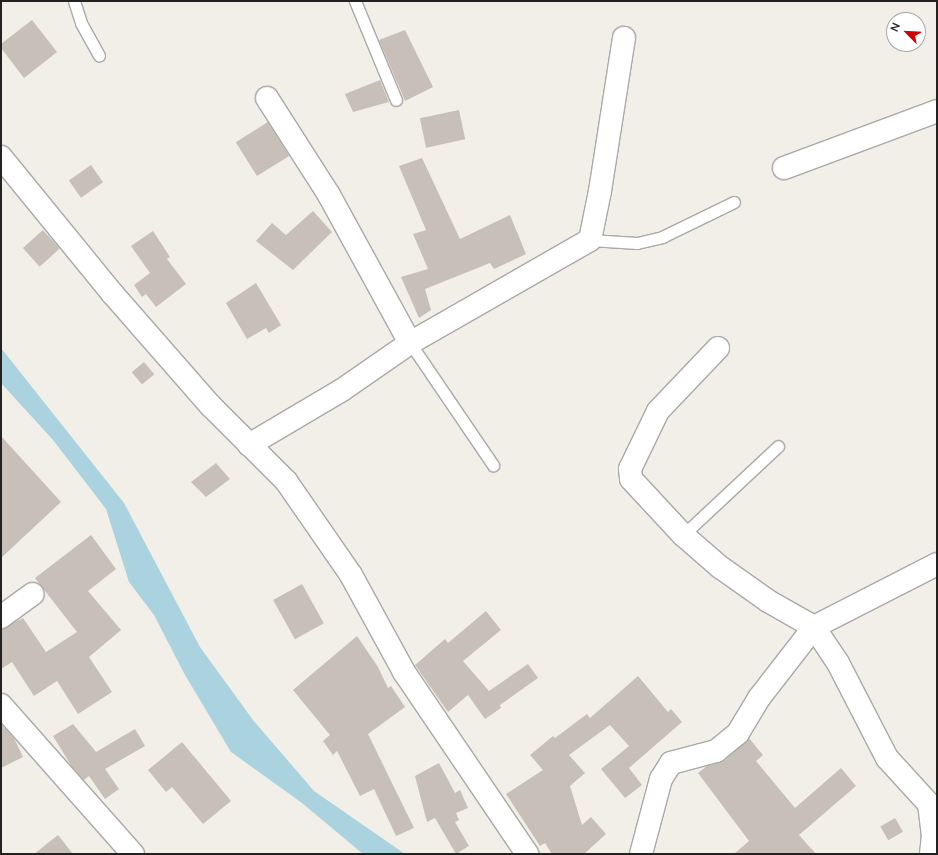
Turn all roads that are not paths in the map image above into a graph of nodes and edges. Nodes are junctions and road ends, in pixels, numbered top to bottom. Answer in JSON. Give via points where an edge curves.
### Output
{"nodes":[{"id":1,"x":74,"y":1,"type":"edge"},
{"id":2,"x":356,"y":1,"type":"edge"},
{"id":3,"x":624,"y":38,"type":"dead end"},
{"id":4,"x":99,"y":55,"type":"dead end"},
{"id":5,"x":267,"y":98,"type":"dead end"},
{"id":6,"x":396,"y":100,"type":"dead end"},
{"id":7,"x":937,"y":111,"type":"edge"},
{"id":8,"x":1,"y":157,"type":"edge"},
{"id":9,"x":784,"y":168,"type":"dead end"},
{"id":10,"x":734,"y":202,"type":"dead end"},
{"id":11,"x":590,"y":240,"type":"junction"},
{"id":12,"x":410,"y":343,"type":"junction"},
{"id":13,"x":718,"y":348,"type":"dead end"},
{"id":14,"x":249,"y":445,"type":"junction"},
{"id":15,"x":778,"y":446,"type":"dead end"},
{"id":16,"x":493,"y":465,"type":"dead end"},
{"id":17,"x":682,"y":535,"type":"junction"},
{"id":18,"x":937,"y":564,"type":"edge"},
{"id":19,"x":32,"y":594,"type":"dead end"},
{"id":20,"x":1,"y":617,"type":"edge"},
{"id":21,"x":814,"y":627,"type":"junction"},
{"id":22,"x":1,"y":705,"type":"edge"},
{"id":23,"x":933,"y":801,"type":"edge"},
{"id":24,"x":133,"y":854,"type":"edge"},
{"id":25,"x":527,"y":854,"type":"edge"},
{"id":26,"x":641,"y":854,"type":"edge"},
{"id":27,"x":931,"y":854,"type":"edge"}],
"edges":[{"from":1,"to":4,"type":"lane","via":[[81,23]]},
{"from":2,"to":6,"type":"lane"},
{"from":3,"to":11,"type":"street"},
{"from":5,"to":12,"type":"street","via":[[329,195]]},
{"from":7,"to":9,"type":"street"},
{"from":8,"to":14,"type":"street","via":[[112,294]]},
{"from":10,"to":11,"type":"lane","via":[[662,236],[637,243]]},
{"from":11,"to":12,"type":"street"},
{"from":12,"to":14,"type":"street","via":[[342,390]]},
{"from":12,"to":16,"type":"lane"},
{"from":13,"to":17,"type":"street","via":[[658,411],[630,469],[631,479]]},
{"from":14,"to":25,"type":"street","via":[[286,481],[350,575],[404,672]]},
{"from":15,"to":17,"type":"lane"},
{"from":17,"to":21,"type":"street","via":[[720,567],[762,597]]},
{"from":18,"to":21,"type":"street"},
{"from":19,"to":20,"type":"street"},
{"from":21,"to":23,"type":"street","via":[[838,663],[887,758]]},
{"from":21,"to":26,"type":"street","via":[[759,698],[738,734],[716,750],[671,763],[660,779]]},
{"from":22,"to":24,"type":"street"},
{"from":23,"to":27,"type":"street"}]}
